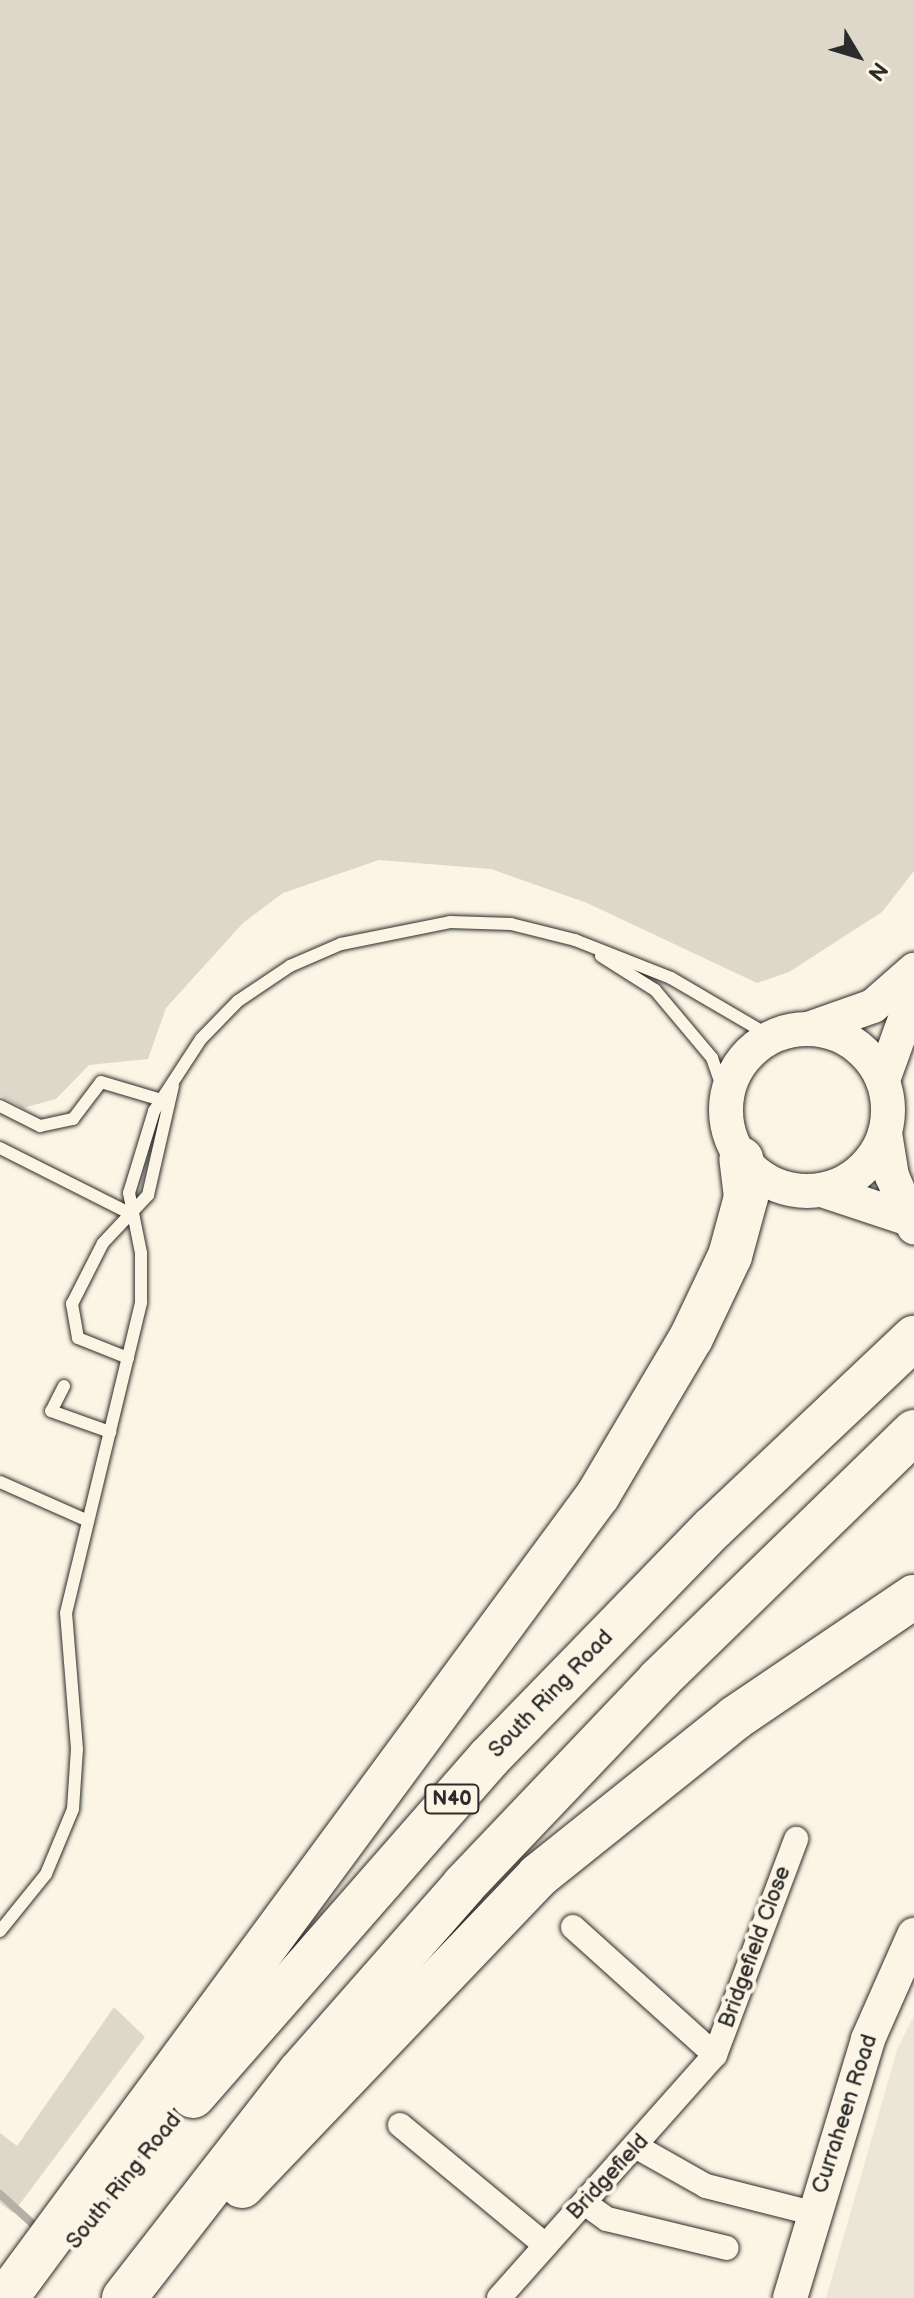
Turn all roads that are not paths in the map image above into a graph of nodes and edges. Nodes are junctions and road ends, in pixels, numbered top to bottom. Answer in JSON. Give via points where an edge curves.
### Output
{"nodes":[{"id":1,"x":575,"y":940,"type":"junction"},
{"id":2,"x":914,"y":970,"type":"edge"},
{"id":3,"x":914,"y":994,"type":"edge"},
{"id":4,"x":810,"y":1028,"type":"junction"},
{"id":5,"x":770,"y":1036,"type":"junction"},
{"id":6,"x":176,"y":1076,"type":"junction"},
{"id":7,"x":883,"y":1080,"type":"junction"},
{"id":8,"x":726,"y":1098,"type":"junction"},
{"id":9,"x":161,"y":1100,"type":"junction"},
{"id":10,"x":0,"y":1106,"type":"edge"},
{"id":11,"x":885,"y":1133,"type":"junction"},
{"id":12,"x":0,"y":1148,"type":"edge"},
{"id":13,"x":741,"y":1159,"type":"junction"},
{"id":14,"x":822,"y":1190,"type":"junction"},
{"id":15,"x":131,"y":1214,"type":"junction"},
{"id":16,"x":910,"y":1222,"type":"edge"},
{"id":17,"x":914,"y":1338,"type":"edge"},
{"id":18,"x":128,"y":1358,"type":"junction"},
{"id":19,"x":64,"y":1386,"type":"dead end"},
{"id":20,"x":110,"y":1432,"type":"junction"},
{"id":21,"x":914,"y":1432,"type":"edge"},
{"id":22,"x":0,"y":1482,"type":"edge"},
{"id":23,"x":88,"y":1521,"type":"junction"},
{"id":24,"x":914,"y":1597,"type":"edge"},
{"id":25,"x":796,"y":1839,"type":"dead end"},
{"id":26,"x":573,"y":1927,"type":"dead end"},
{"id":27,"x":0,"y":1931,"type":"edge"},
{"id":28,"x":914,"y":1935,"type":"edge"},
{"id":29,"x":715,"y":2055,"type":"junction"},
{"id":30,"x":400,"y":2125,"type":"dead end"},
{"id":31,"x":637,"y":2147,"type":"junction"},
{"id":32,"x":586,"y":2204,"type":"junction"},
{"id":33,"x":812,"y":2213,"type":"junction"},
{"id":34,"x":544,"y":2244,"type":"junction"},
{"id":35,"x":727,"y":2248,"type":"dead end"},
{"id":36,"x":6,"y":2298,"type":"edge"},
{"id":37,"x":31,"y":2298,"type":"edge"},
{"id":38,"x":124,"y":2298,"type":"edge"},
{"id":39,"x":142,"y":2298,"type":"edge"},
{"id":40,"x":499,"y":2298,"type":"edge"},
{"id":41,"x":790,"y":2298,"type":"edge"}],
"edges":[{"from":1,"to":5,"type":"lane","via":[[671,978]]},
{"from":1,"to":6,"type":"lane","via":[[511,924],[450,922],[341,944],[238,1001]]},
{"from":1,"to":8,"type":"lane","via":[[655,990],[712,1058]]},
{"from":2,"to":4,"type":"street","via":[[873,1006]]},
{"from":3,"to":7,"type":"street"},
{"from":4,"to":5,"type":"street"},
{"from":4,"to":7,"type":"street","via":[[855,1043]]},
{"from":5,"to":8,"type":"street","via":[[733,1073]]},
{"from":6,"to":9,"type":"lane"},
{"from":6,"to":15,"type":"lane","via":[[148,1195]]},
{"from":7,"to":11,"type":"street"},
{"from":8,"to":13,"type":"street"},
{"from":9,"to":10,"type":"lane","via":[[101,1082],[73,1119],[40,1126]]},
{"from":9,"to":15,"type":"lane","via":[[129,1193]]},
{"from":11,"to":14,"type":"street","via":[[861,1170]]},
{"from":11,"to":16,"type":"street"},
{"from":12,"to":15,"type":"lane"},
{"from":13,"to":14,"type":"street","via":[[777,1186]]},
{"from":13,"to":36,"type":"highway","via":[[746,1197],[730,1256],[691,1338],[598,1495],[414,1754]]},
{"from":14,"to":16,"type":"street"},
{"from":15,"to":18,"type":"lane","via":[[142,1283]]},
{"from":15,"to":18,"type":"lane","via":[[103,1243],[70,1320],[78,1338]]},
{"from":17,"to":37,"type":"highway","name":"South Ring Road","number":"N40","via":[[713,1528],[489,1758],[253,2024]]},
{"from":18,"to":20,"type":"lane"},
{"from":19,"to":20,"type":"lane","via":[[51,1411]]},
{"from":20,"to":23,"type":"lane"},
{"from":21,"to":38,"type":"highway","via":[[659,1680],[464,1885],[300,2072]]},
{"from":22,"to":23,"type":"lane"},
{"from":23,"to":27,"type":"lane","via":[[66,1613],[77,1749],[73,1809],[46,1874]]},
{"from":24,"to":39,"type":"highway","via":[[735,1718],[538,1876]]},
{"from":25,"to":29,"type":"street","name":"Bridgefield Close"},
{"from":26,"to":29,"type":"street"},
{"from":28,"to":33,"type":"street","name":"Curraheen Road","via":[[868,2039]]},
{"from":29,"to":31,"type":"street","name":"Bridgefield"},
{"from":30,"to":34,"type":"street"},
{"from":31,"to":32,"type":"street","name":"Bridgefield"},
{"from":31,"to":33,"type":"street","via":[[706,2186]]},
{"from":32,"to":34,"type":"street","name":"Bridgefield"},
{"from":32,"to":35,"type":"street","via":[[607,2219]]},
{"from":33,"to":41,"type":"street","name":"Curraheen Road"},
{"from":34,"to":40,"type":"street","name":"Bridgefield"}]}
